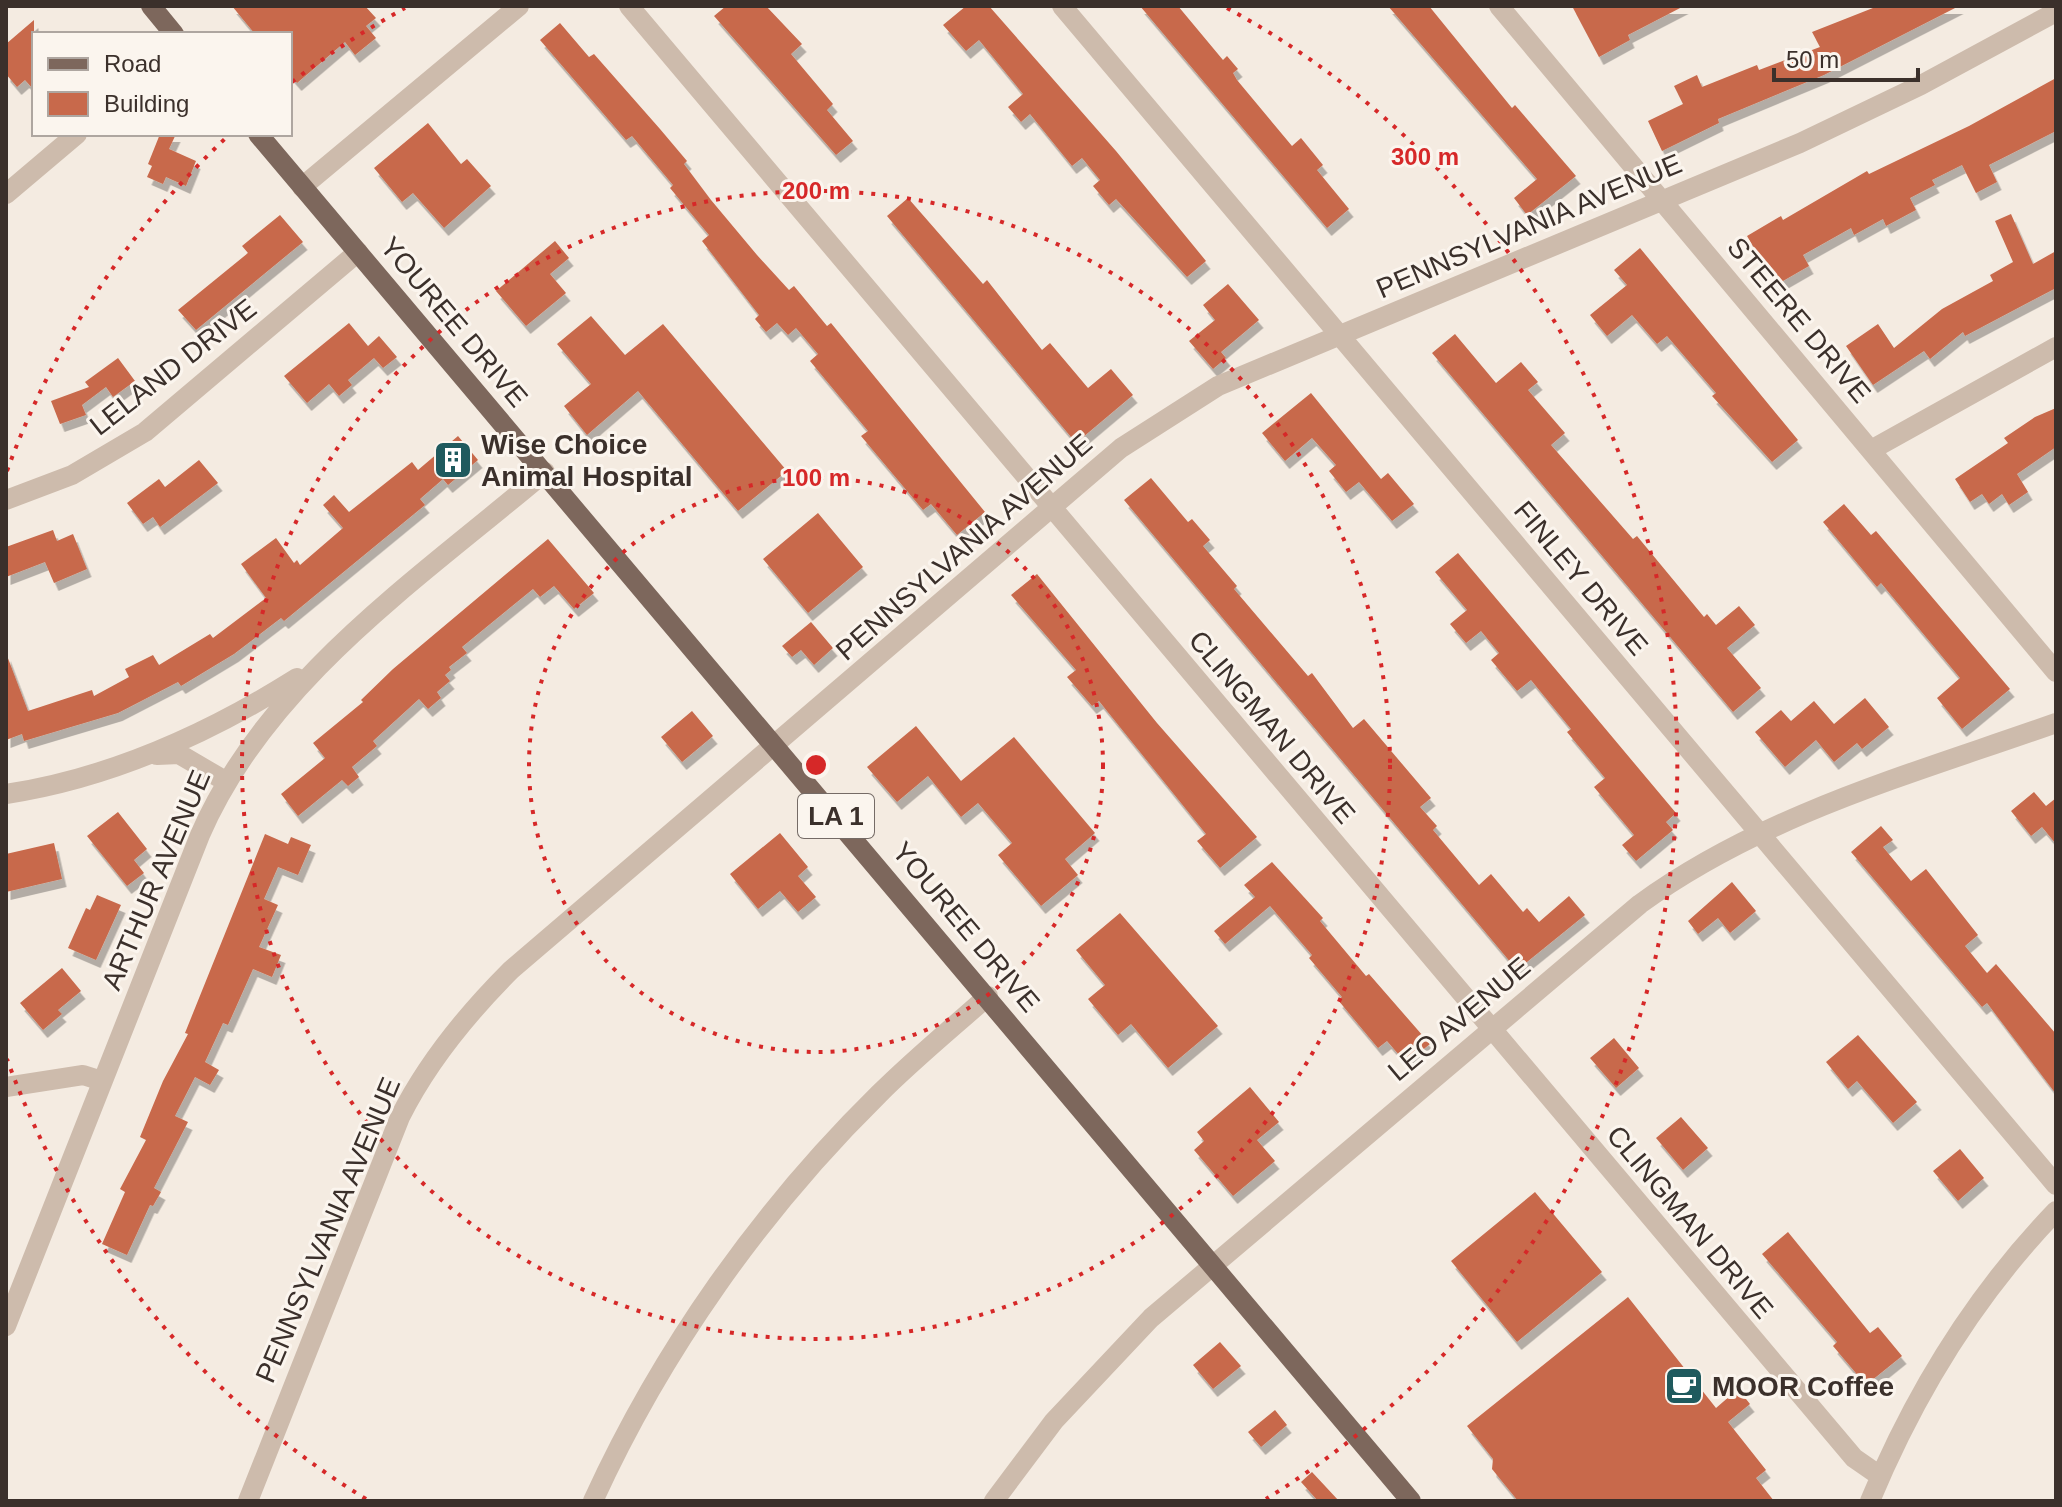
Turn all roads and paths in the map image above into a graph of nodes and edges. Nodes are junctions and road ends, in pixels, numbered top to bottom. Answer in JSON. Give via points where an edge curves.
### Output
{"nodes":[{"id":1,"x":151,"y":6,"type":"edge"},
{"id":2,"x":519,"y":6,"type":"edge"},
{"id":3,"x":629,"y":6,"type":"edge"},
{"id":4,"x":1062,"y":6,"type":"edge"},
{"id":5,"x":1499,"y":6,"type":"edge"},
{"id":6,"x":2056,"y":12,"type":"edge"},
{"id":7,"x":172,"y":32,"type":"edge"},
{"id":8,"x":75,"y":136,"type":"edge"},
{"id":9,"x":260,"y":136,"type":"edge"},
{"id":10,"x":302,"y":187,"type":"junction"},
{"id":11,"x":6,"y":194,"type":"edge"},
{"id":12,"x":1662,"y":201,"type":"junction"},
{"id":13,"x":358,"y":252,"type":"junction"},
{"id":14,"x":1339,"y":335,"type":"junction"},
{"id":15,"x":2056,"y":347,"type":"edge"},
{"id":16,"x":1871,"y":450,"type":"junction"},
{"id":17,"x":545,"y":472,"type":"junction"},
{"id":18,"x":6,"y":500,"type":"edge"},
{"id":19,"x":1050,"y":509,"type":"junction"},
{"id":20,"x":314,"y":668,"type":"junction"},
{"id":21,"x":2056,"y":672,"type":"edge"},
{"id":22,"x":2056,"y":723,"type":"edge"},
{"id":23,"x":776,"y":746,"type":"junction"},
{"id":24,"x":149,"y":755,"type":"junction"},
{"id":25,"x":227,"y":782,"type":"junction"},
{"id":26,"x":6,"y":794,"type":"edge"},
{"id":27,"x":1758,"y":831,"type":"junction"},
{"id":28,"x":988,"y":996,"type":"junction"},
{"id":29,"x":1490,"y":1029,"type":"junction"},
{"id":30,"x":102,"y":1081,"type":"junction"},
{"id":31,"x":6,"y":1087,"type":"edge"},
{"id":32,"x":2056,"y":1185,"type":"edge"},
{"id":33,"x":2056,"y":1211,"type":"edge"},
{"id":34,"x":1213,"y":1265,"type":"junction"},
{"id":35,"x":6,"y":1326,"type":"edge"},
{"id":36,"x":1880,"y":1476,"type":"junction"},
{"id":37,"x":248,"y":1501,"type":"edge"},
{"id":38,"x":593,"y":1501,"type":"edge"},
{"id":39,"x":994,"y":1501,"type":"edge"},
{"id":40,"x":1411,"y":1501,"type":"edge"},
{"id":41,"x":1870,"y":1501,"type":"edge"}],
"edges":[{"from":1,"to":7,"type":"main road"},
{"from":2,"to":10,"type":"street"},
{"from":3,"to":19,"type":"street","name":"CLINGMAN DRIVE"},
{"from":4,"to":14,"type":"street","name":"FINLEY DRIVE"},
{"from":5,"to":12,"type":"street","name":"STEERE DRIVE"},
{"from":6,"to":12,"type":"street","name":"PENNSYLVANIA AVENUE","via":[[1827,131]]},
{"from":8,"to":11,"type":"street"},
{"from":9,"to":10,"type":"main road","name":"YOUREE DRIVE","number":"LA 1"},
{"from":10,"to":13,"type":"main road","name":"YOUREE DRIVE","number":"LA 1"},
{"from":12,"to":14,"type":"street","name":"PENNSYLVANIA AVENUE"},
{"from":12,"to":16,"type":"street","name":"STEERE DRIVE"},
{"from":13,"to":17,"type":"main road","name":"YOUREE DRIVE","number":"LA 1"},
{"from":13,"to":18,"type":"street","name":"LELAND DRIVE","via":[[145,432],[72,475]]},
{"from":14,"to":19,"type":"street","name":"PENNSYLVANIA AVENUE","via":[[1194,399],[1121,448]]},
{"from":14,"to":27,"type":"street","name":"FINLEY DRIVE"},
{"from":15,"to":16,"type":"street"},
{"from":16,"to":21,"type":"street","name":"STEERE DRIVE"},
{"from":17,"to":20,"type":"street","name":"ARTHUR AVENUE"},
{"from":17,"to":23,"type":"main road","name":"YOUREE DRIVE","number":"LA 1"},
{"from":19,"to":23,"type":"street","name":"PENNSYLVANIA AVENUE"},
{"from":19,"to":29,"type":"street","name":"CLINGMAN DRIVE"},
{"from":20,"to":24,"type":"street","via":[[250,708]]},
{"from":20,"to":25,"type":"street","name":"ARTHUR AVENUE"},
{"from":22,"to":27,"type":"street","name":"LEO AVENUE"},
{"from":23,"to":28,"type":"main road","name":"YOUREE DRIVE","number":"LA 1"},
{"from":23,"to":37,"type":"street","name":"PENNSYLVANIA AVENUE","via":[[511,970],[423,1073],[400,1117]]},
{"from":24,"to":25,"type":"street","via":[[179,754]]},
{"from":24,"to":26,"type":"street"},
{"from":25,"to":30,"type":"street","name":"ARTHUR AVENUE","via":[[200,835]]},
{"from":27,"to":29,"type":"street","name":"LEO AVENUE","via":[[1687,870],[1640,904]]},
{"from":27,"to":32,"type":"street","name":"FINLEY DRIVE"},
{"from":28,"to":34,"type":"main road","name":"YOUREE DRIVE","number":"LA 1"},
{"from":28,"to":38,"type":"street","via":[[879,1094],[772,1211],[687,1330],[635,1416]]},
{"from":29,"to":34,"type":"street","name":"LEO AVENUE"},
{"from":29,"to":36,"type":"street","name":"CLINGMAN DRIVE","via":[[1854,1458]]},
{"from":30,"to":31,"type":"street","via":[[83,1075]]},
{"from":30,"to":35,"type":"street","name":"ARTHUR AVENUE"},
{"from":33,"to":36,"type":"street","via":[[1987,1289]]},
{"from":34,"to":39,"type":"street","name":"LEO AVENUE","via":[[1108,1361]]},
{"from":34,"to":40,"type":"main road","name":"YOUREE DRIVE","number":"LA 1"},
{"from":36,"to":41,"type":"street"}]}
